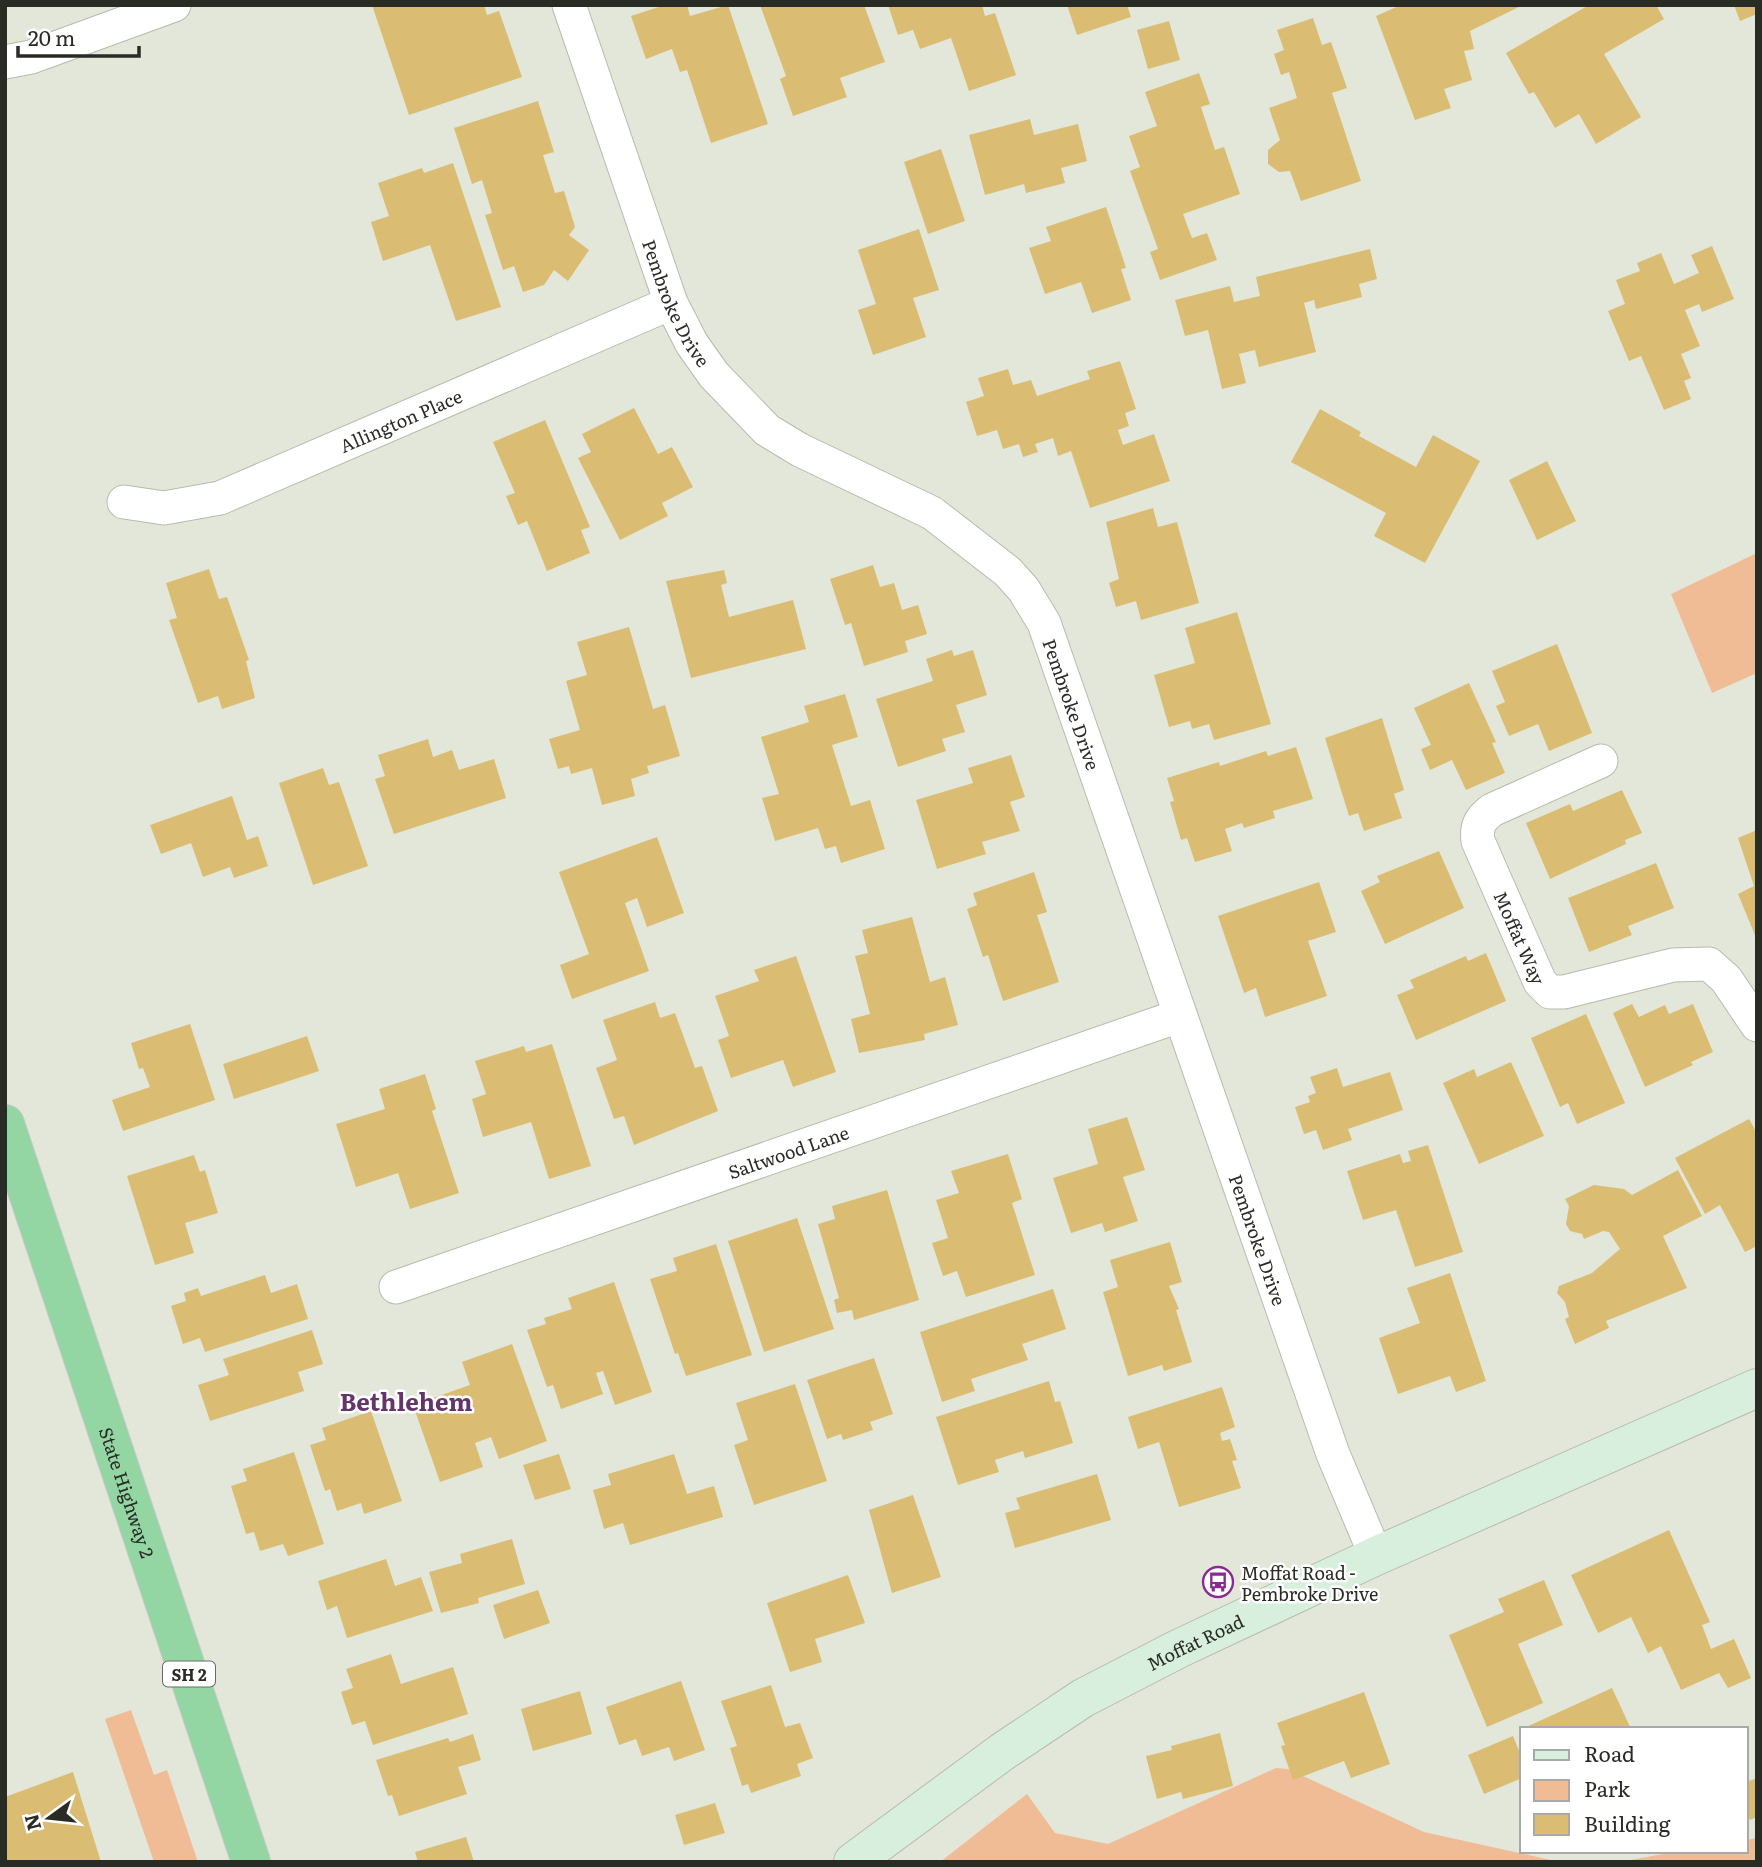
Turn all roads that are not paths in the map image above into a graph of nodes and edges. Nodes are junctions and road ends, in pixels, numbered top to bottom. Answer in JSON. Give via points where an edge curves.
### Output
{"nodes":[{"id":1,"x":174,"y":5,"type":"edge"},
{"id":2,"x":569,"y":5,"type":"edge"},
{"id":3,"x":5,"y":62,"type":"edge"},
{"id":4,"x":671,"y":303,"type":"junction"},
{"id":5,"x":124,"y":502,"type":"dead end"},
{"id":6,"x":1601,"y":761,"type":"dead end"},
{"id":7,"x":1179,"y":1016,"type":"junction"},
{"id":8,"x":1757,"y":1025,"type":"edge"},
{"id":9,"x":5,"y":1124,"type":"edge"},
{"id":10,"x":396,"y":1287,"type":"dead end"},
{"id":11,"x":1757,"y":1388,"type":"edge"},
{"id":12,"x":1376,"y":1556,"type":"junction"},
{"id":13,"x":251,"y":1862,"type":"edge"},
{"id":14,"x":853,"y":1862,"type":"edge"}],
"edges":[{"from":1,"to":3,"type":"street","via":[[31,57]]},
{"from":2,"to":4,"type":"street","name":"Pembroke Drive"},
{"from":4,"to":5,"type":"street","name":"Allington Place","via":[[220,498],[164,508]]},
{"from":4,"to":7,"type":"street","name":"Pembroke Drive","via":[[713,375],[767,430],[932,513],[1009,572],[1024,590],[1044,623]]},
{"from":6,"to":8,"type":"street","name":"Moffat Way","via":[[1492,810],[1477,830],[1540,982],[1550,992],[1564,992],[1673,965],[1709,964],[1726,979]]},
{"from":7,"to":10,"type":"street","name":"Saltwood Lane"},
{"from":7,"to":12,"type":"street","name":"Pembroke Drive","via":[[1333,1454]]},
{"from":9,"to":13,"type":"highway","name":"State Highway 2","number":"SH 2"},
{"from":11,"to":12,"type":"main road","name":"Moffat Road"},
{"from":12,"to":14,"type":"main road","name":"Moffat Road","via":[[1083,1698]]}]}
